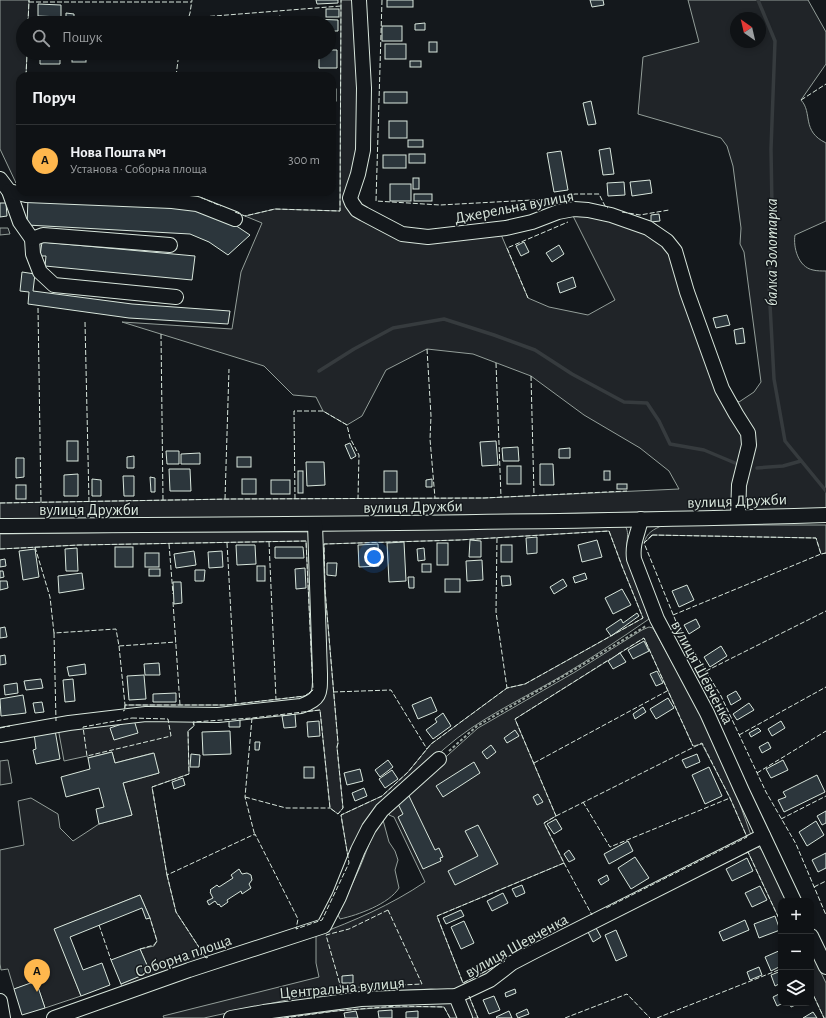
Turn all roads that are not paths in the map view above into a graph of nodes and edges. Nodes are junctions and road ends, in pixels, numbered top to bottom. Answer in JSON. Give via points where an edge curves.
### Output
{"nodes":[{"id":1,"x":359,"y":0,"type":"edge"},
{"id":2,"x":0,"y":179,"type":"edge"},
{"id":3,"x":9,"y":191,"type":"junction"},
{"id":4,"x":16,"y":192,"type":"edge"},
{"id":5,"x":68,"y":196,"type":"edge"},
{"id":6,"x":235,"y":220,"type":"dead end"},
{"id":7,"x":32,"y":239,"type":"junction"},
{"id":8,"x":170,"y":245,"type":"dead end"},
{"id":9,"x":176,"y":297,"type":"dead end"},
{"id":10,"x":826,"y":515,"type":"edge"},
{"id":11,"x":738,"y":517,"type":"junction"},
{"id":12,"x":641,"y":520,"type":"junction"},
{"id":13,"x":315,"y":524,"type":"junction"},
{"id":14,"x":0,"y":526,"type":"edge"},
{"id":15,"x":0,"y":735,"type":"edge"},
{"id":16,"x":439,"y":759,"type":"road end"},
{"id":17,"x":763,"y":836,"type":"junction"},
{"id":18,"x":793,"y":898,"type":"edge"},
{"id":19,"x":814,"y":942,"type":"edge"},
{"id":20,"x":826,"y":967,"type":"edge"},
{"id":21,"x":456,"y":996,"type":"junction"},
{"id":22,"x":0,"y":1001,"type":"edge"},
{"id":23,"x":3,"y":1018,"type":"edge"},
{"id":24,"x":54,"y":1018,"type":"edge"},
{"id":25,"x":231,"y":1018,"type":"edge"},
{"id":26,"x":465,"y":1018,"type":"edge"}],
"edges":[{"from":1,"to":11,"type":"street","name":"Джерельна вулиця","via":[[364,88],[363,142],[358,174],[350,198],[357,210],[402,234],[428,237],[506,228],[558,212],[588,210],[648,228],[667,240],[675,251],[722,389],[748,432],[749,445],[739,485]]},
{"from":2,"to":3,"type":"street"},
{"from":3,"to":4,"type":"street"},
{"from":3,"to":7,"type":"street","via":[[20,222]]},
{"from":5,"to":6,"type":"street","via":[[197,204]]},
{"from":7,"to":8,"type":"street","via":[[43,235]]},
{"from":7,"to":9,"type":"street","via":[[33,254],[40,272],[54,285]]},
{"from":10,"to":11,"type":"street","name":"вулиця Дружби"},
{"from":11,"to":12,"type":"street","name":"вулиця Дружби"},
{"from":12,"to":13,"type":"street","name":"вулиця Дружби"},
{"from":12,"to":17,"type":"street","name":"вулиця Шевченка","via":[[634,544],[634,559],[657,619],[707,713]]},
{"from":13,"to":14,"type":"street","name":"вулиця Дружби"},
{"from":13,"to":15,"type":"street","via":[[320,687],[317,697],[312,702],[301,706],[218,715],[146,714],[69,723]]},
{"from":16,"to":24,"type":"street","name":"Соборна площа","via":[[382,810],[369,828],[324,926]]},
{"from":17,"to":18,"type":"street","name":"вулиця Шевченка"},
{"from":17,"to":21,"type":"street","name":"вулиця Шевченка","via":[[535,951],[490,980]]},
{"from":19,"to":20,"type":"street"},
{"from":21,"to":25,"type":"street","name":"Центральна вулиця","via":[[361,999]]},
{"from":21,"to":26,"type":"street"},
{"from":22,"to":23,"type":"street"}]}
